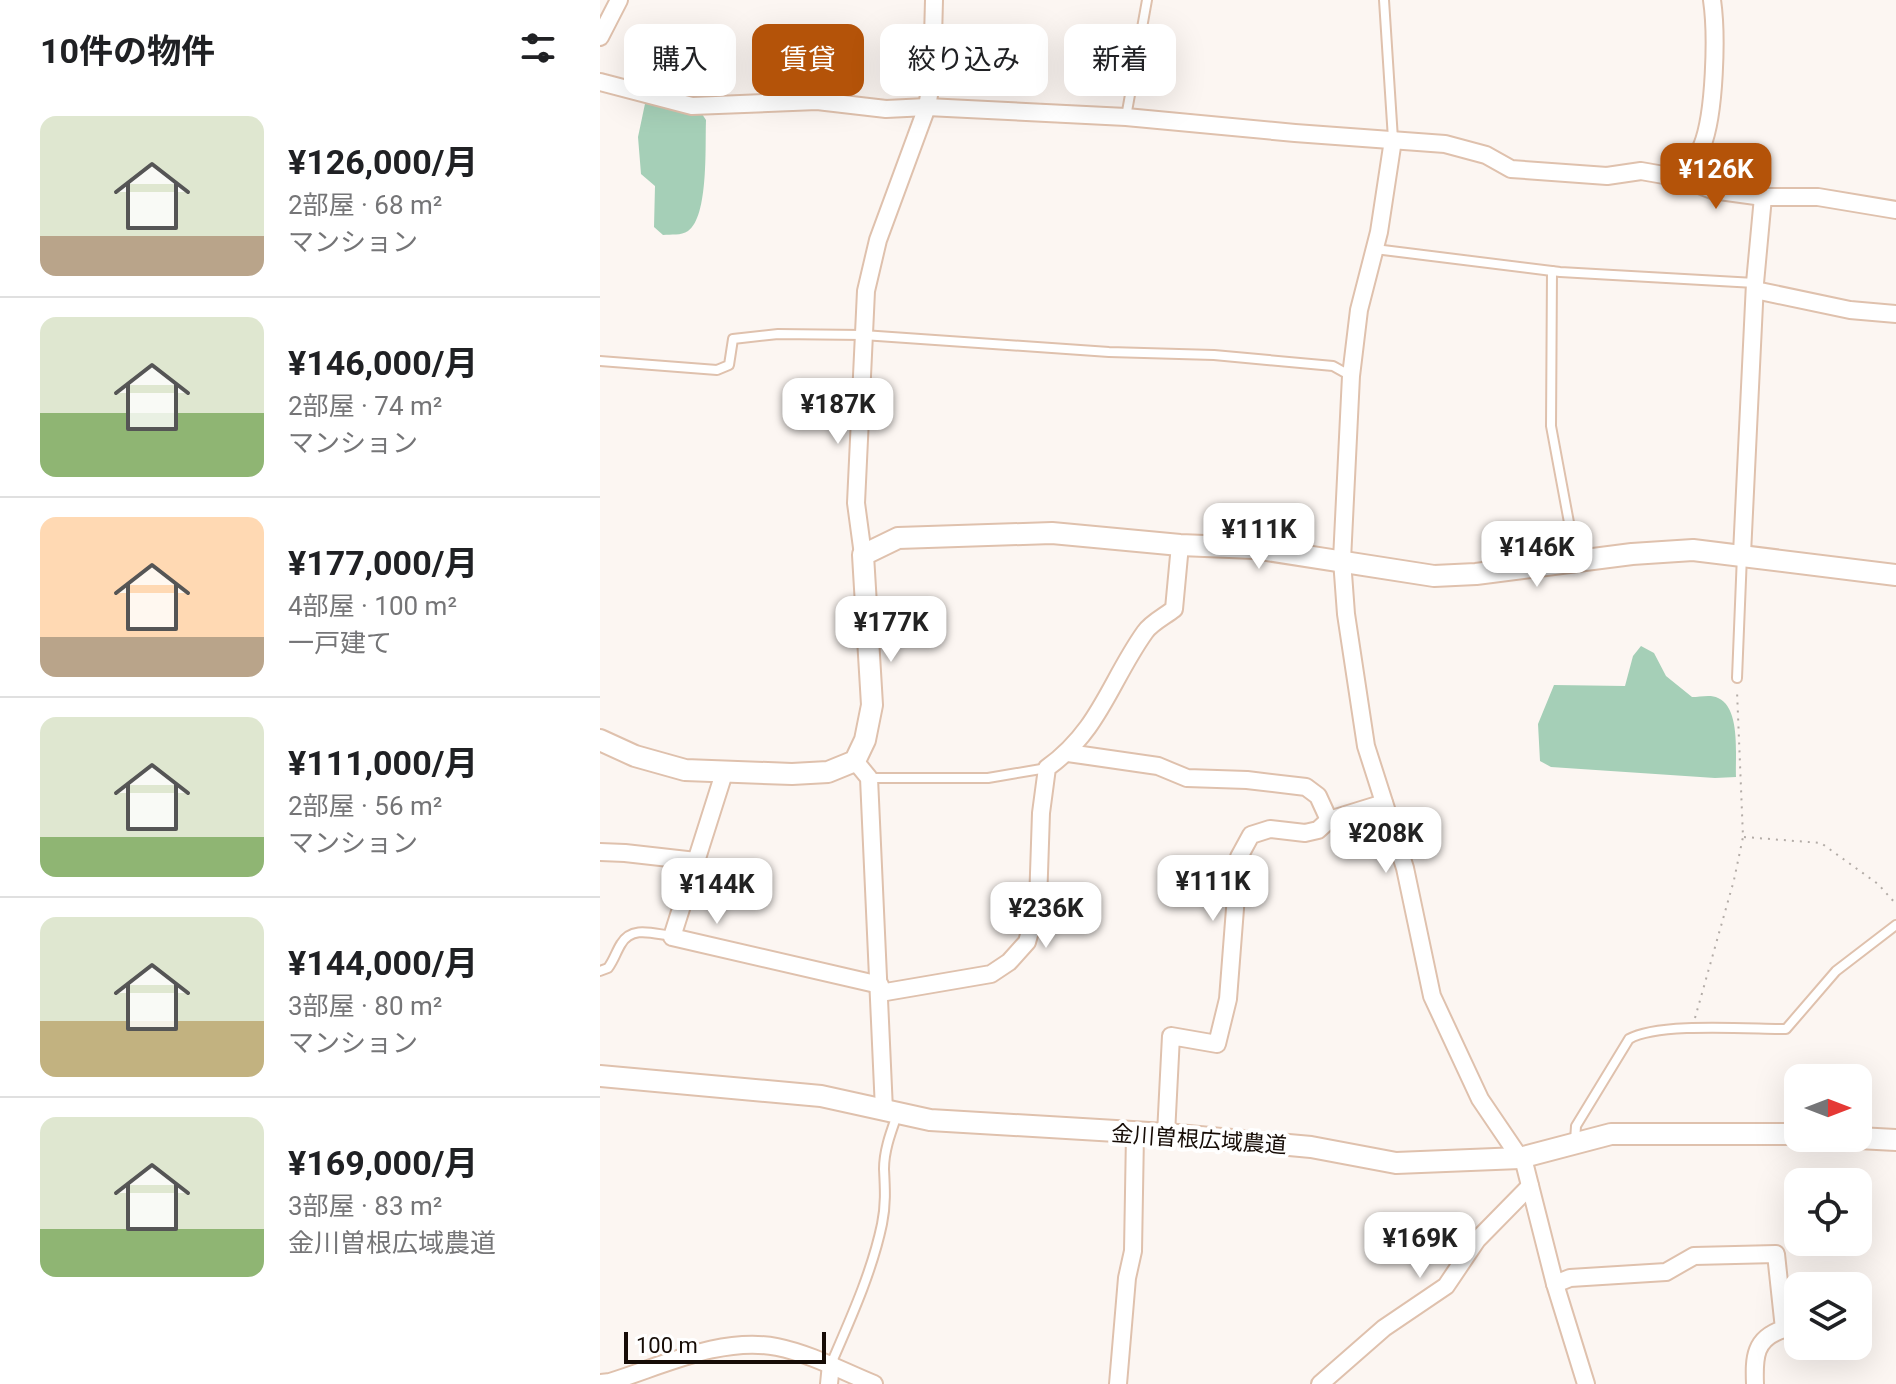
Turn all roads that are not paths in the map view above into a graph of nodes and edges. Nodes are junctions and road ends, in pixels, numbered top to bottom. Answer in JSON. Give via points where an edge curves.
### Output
{"nodes":[{"id":1,"x":619,"y":0,"type":"edge"},
{"id":2,"x":934,"y":0,"type":"edge"},
{"id":3,"x":1147,"y":0,"type":"edge"},
{"id":4,"x":1384,"y":0,"type":"edge"},
{"id":5,"x":1712,"y":0,"type":"edge"},
{"id":6,"x":600,"y":37,"type":"edge"},
{"id":7,"x":600,"y":82,"type":"edge"},
{"id":8,"x":927,"y":107,"type":"junction"},
{"id":9,"x":1126,"y":117,"type":"junction"},
{"id":10,"x":1393,"y":140,"type":"junction"},
{"id":11,"x":1681,"y":178,"type":"junction"},
{"id":12,"x":1763,"y":197,"type":"junction"},
{"id":13,"x":1896,"y":210,"type":"edge"},
{"id":14,"x":1375,"y":249,"type":"junction"},
{"id":15,"x":1552,"y":271,"type":"junction"},
{"id":16,"x":1755,"y":287,"type":"junction"},
{"id":17,"x":1896,"y":314,"type":"edge"},
{"id":18,"x":863,"y":335,"type":"junction"},
{"id":19,"x":600,"y":361,"type":"edge"},
{"id":20,"x":1351,"y":376,"type":"junction"},
{"id":21,"x":1180,"y":545,"type":"junction"},
{"id":22,"x":1742,"y":554,"type":"junction"},
{"id":23,"x":863,"y":555,"type":"junction"},
{"id":24,"x":1342,"y":560,"type":"junction"},
{"id":25,"x":1576,"y":561,"type":"junction"},
{"id":26,"x":1896,"y":575,"type":"edge"},
{"id":27,"x":1737,"y":678,"type":"road end"},
{"id":28,"x":600,"y":740,"type":"edge"},
{"id":29,"x":1068,"y":753,"type":"junction"},
{"id":30,"x":855,"y":761,"type":"junction"},
{"id":31,"x":1047,"y":768,"type":"junction"},
{"id":32,"x":725,"y":770,"type":"junction"},
{"id":33,"x":869,"y":778,"type":"junction"},
{"id":34,"x":1384,"y":803,"type":"junction"},
{"id":35,"x":1329,"y":820,"type":"junction"},
{"id":36,"x":600,"y":852,"type":"edge"},
{"id":37,"x":696,"y":861,"type":"junction"},
{"id":38,"x":1896,"y":925,"type":"edge"},
{"id":39,"x":672,"y":937,"type":"junction"},
{"id":40,"x":600,"y":971,"type":"edge"},
{"id":41,"x":880,"y":989,"type":"junction"},
{"id":42,"x":600,"y":1076,"type":"edge"},
{"id":43,"x":890,"y":1112,"type":"junction"},
{"id":44,"x":1135,"y":1134,"type":"junction"},
{"id":45,"x":1166,"y":1134,"type":"junction"},
{"id":46,"x":1784,"y":1134,"type":"edge"},
{"id":47,"x":1872,"y":1139,"type":"edge"},
{"id":48,"x":1896,"y":1140,"type":"edge"},
{"id":49,"x":1575,"y":1143,"type":"junction"},
{"id":50,"x":1522,"y":1158,"type":"junction"},
{"id":51,"x":1530,"y":1186,"type":"junction"},
{"id":52,"x":1555,"y":1284,"type":"junction"},
{"id":53,"x":831,"y":1364,"type":"junction"},
{"id":54,"x":607,"y":1383,"type":"edge"},
{"id":55,"x":829,"y":1384,"type":"edge"},
{"id":56,"x":874,"y":1384,"type":"edge"},
{"id":57,"x":1118,"y":1384,"type":"edge"},
{"id":58,"x":1320,"y":1384,"type":"edge"},
{"id":59,"x":1586,"y":1384,"type":"edge"},
{"id":60,"x":1755,"y":1384,"type":"edge"}],
"edges":[{"from":1,"to":6,"type":"street"},
{"from":2,"to":8,"type":"street"},
{"from":3,"to":9,"type":"lane"},
{"from":4,"to":10,"type":"lane"},
{"from":5,"to":11,"type":"street","via":[[1709,121],[1702,147]]},
{"from":7,"to":8,"type":"street","via":[[692,106],[817,101],[886,109]]},
{"from":8,"to":9,"type":"street"},
{"from":8,"to":18,"type":"street","via":[[878,240]]},
{"from":9,"to":10,"type":"street"},
{"from":10,"to":11,"type":"street","via":[[1445,144],[1486,155],[1511,169],[1607,176],[1641,171]]},
{"from":10,"to":14,"type":"street"},
{"from":11,"to":12,"type":"street","via":[[1712,190]]},
{"from":12,"to":13,"type":"street","via":[[1818,197]]},
{"from":12,"to":16,"type":"street"},
{"from":14,"to":15,"type":"lane"},
{"from":14,"to":20,"type":"street","via":[[1359,310]]},
{"from":15,"to":16,"type":"lane"},
{"from":15,"to":25,"type":"lane","via":[[1551,426]]},
{"from":16,"to":17,"type":"street","via":[[1850,310]]},
{"from":16,"to":22,"type":"street"},
{"from":18,"to":19,"type":"lane","via":[[733,339],[729,365],[717,370]]},
{"from":18,"to":20,"type":"lane","via":[[1214,355],[1333,366]]},
{"from":18,"to":23,"type":"street","via":[[856,503]]},
{"from":20,"to":24,"type":"street"},
{"from":21,"to":23,"type":"street","via":[[1052,533],[898,538]]},
{"from":21,"to":24,"type":"street"},
{"from":21,"to":29,"type":"street","via":[[1174,609],[1146,629],[1106,701]]},
{"from":22,"to":25,"type":"street","via":[[1693,550]]},
{"from":22,"to":26,"type":"street"},
{"from":22,"to":27,"type":"lane"},
{"from":23,"to":30,"type":"street","via":[[872,705]]},
{"from":24,"to":25,"type":"street","via":[[1434,576]]},
{"from":24,"to":34,"type":"street","via":[[1366,746]]},
{"from":28,"to":32,"type":"street","via":[[685,770]]},
{"from":29,"to":31,"type":"street"},
{"from":29,"to":35,"type":"street","via":[[1158,766],[1187,778],[1306,787],[1318,796]]},
{"from":30,"to":32,"type":"street","via":[[828,772]]},
{"from":30,"to":33,"type":"street"},
{"from":31,"to":33,"type":"lane","via":[[988,778]]},
{"from":31,"to":41,"type":"street","via":[[1038,903],[1027,942],[991,974]]},
{"from":32,"to":37,"type":"street"},
{"from":33,"to":41,"type":"street"},
{"from":34,"to":35,"type":"street"},
{"from":34,"to":50,"type":"street","via":[[1405,868],[1432,996],[1480,1099]]},
{"from":35,"to":45,"type":"street","via":[[1305,833],[1270,829],[1251,835],[1239,857],[1228,999],[1217,1044],[1171,1036]]},
{"from":36,"to":37,"type":"street"},
{"from":37,"to":39,"type":"street"},
{"from":38,"to":49,"type":"lane","via":[[1836,971],[1786,1029],[1692,1029],[1639,1033],[1629,1039],[1576,1126]]},
{"from":39,"to":40,"type":"lane","via":[[631,933],[608,968]]},
{"from":39,"to":41,"type":"street"},
{"from":41,"to":43,"type":"street"},
{"from":42,"to":43,"type":"street","name":"金川曽根広域農道","via":[[821,1096]]},
{"from":43,"to":44,"type":"street","name":"金川曽根広域農道","via":[[930,1120]]},
{"from":43,"to":53,"type":"lane","via":[[882,1224]]},
{"from":44,"to":45,"type":"street","name":"金川曽根広域農道"},
{"from":44,"to":57,"type":"street","via":[[1133,1251]]},
{"from":45,"to":50,"type":"street","name":"金川曽根広域農道","via":[[1311,1147],[1396,1163]]},
{"from":46,"to":49,"type":"street","name":"金川曽根広域農道","via":[[1611,1134]]},
{"from":47,"to":48,"type":"street"},
{"from":49,"to":50,"type":"street","name":"金川曽根広域農道"},
{"from":50,"to":51,"type":"street"},
{"from":51,"to":52,"type":"street"},
{"from":51,"to":58,"type":"street","via":[[1477,1240],[1446,1286],[1384,1328]]},
{"from":52,"to":59,"type":"street"},
{"from":52,"to":60,"type":"street","via":[[1570,1278],[1666,1272],[1694,1256],[1776,1254],[1784,1329],[1756,1350]]},
{"from":53,"to":54,"type":"street","via":[[776,1347],[740,1346]]},
{"from":53,"to":55,"type":"street"},
{"from":53,"to":56,"type":"street"}]}
